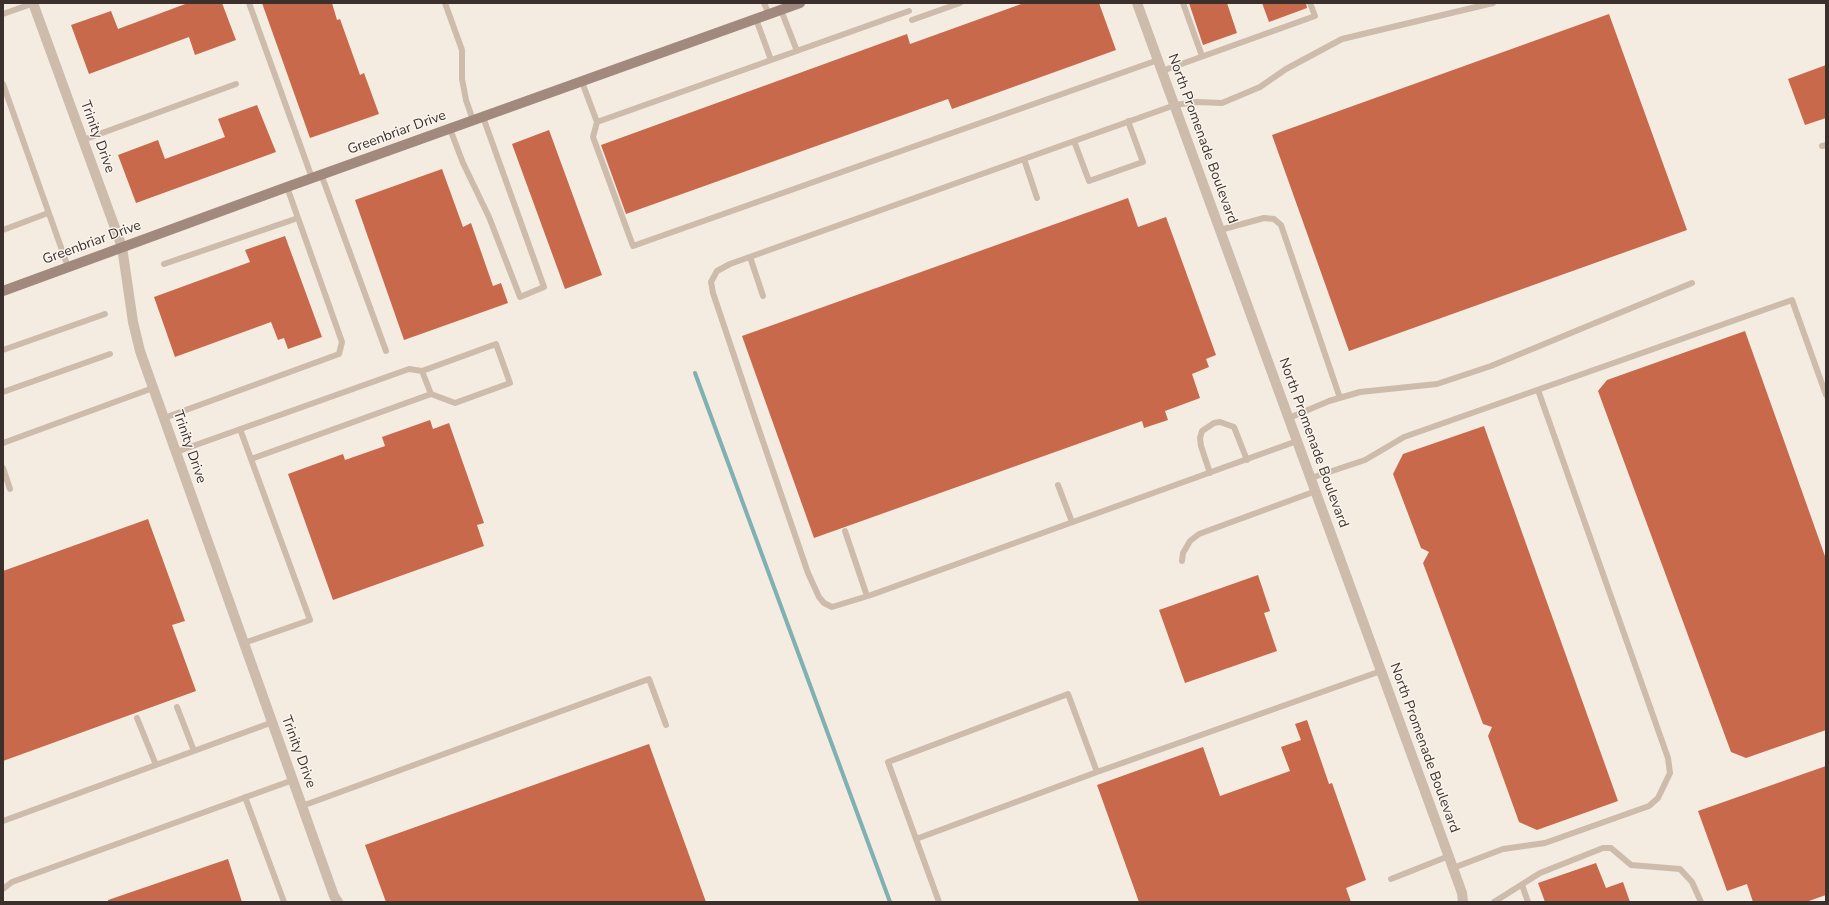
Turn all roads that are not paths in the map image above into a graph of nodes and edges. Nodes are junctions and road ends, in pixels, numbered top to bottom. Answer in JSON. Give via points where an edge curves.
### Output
{"nodes":[{"id":1,"x":33,"y":3,"type":"edge"},
{"id":2,"x":249,"y":3,"type":"edge"},
{"id":3,"x":445,"y":3,"type":"edge"},
{"id":4,"x":764,"y":3,"type":"edge"},
{"id":5,"x":800,"y":3,"type":"edge"},
{"id":6,"x":960,"y":3,"type":"edge"},
{"id":7,"x":1137,"y":3,"type":"edge"},
{"id":8,"x":1183,"y":3,"type":"edge"},
{"id":9,"x":1310,"y":3,"type":"edge"},
{"id":10,"x":1493,"y":3,"type":"edge"},
{"id":11,"x":781,"y":10,"type":"junction"},
{"id":12,"x":908,"y":10,"type":"dead end"},
{"id":13,"x":3,"y":14,"type":"edge"},
{"id":14,"x":769,"y":14,"type":"junction"},
{"id":15,"x":756,"y":19,"type":"junction"},
{"id":16,"x":912,"y":20,"type":"dead end"},
{"id":17,"x":796,"y":51,"type":"junction"},
{"id":18,"x":1202,"y":56,"type":"junction"},
{"id":19,"x":771,"y":60,"type":"junction"},
{"id":20,"x":1158,"y":60,"type":"junction"},
{"id":21,"x":1162,"y":71,"type":"junction"},
{"id":22,"x":582,"y":82,"type":"junction"},
{"id":23,"x":3,"y":84,"type":"edge"},
{"id":24,"x":236,"y":84,"type":"dead end"},
{"id":25,"x":1175,"y":105,"type":"junction"},
{"id":26,"x":483,"y":117,"type":"junction"},
{"id":27,"x":473,"y":120,"type":"junction"},
{"id":28,"x":1128,"y":121,"type":"junction"},
{"id":29,"x":597,"y":122,"type":"junction"},
{"id":30,"x":450,"y":129,"type":"junction"},
{"id":31,"x":83,"y":140,"type":"junction"},
{"id":32,"x":1074,"y":141,"type":"junction"},
{"id":33,"x":1024,"y":159,"type":"junction"},
{"id":34,"x":316,"y":176,"type":"junction"},
{"id":35,"x":287,"y":186,"type":"junction"},
{"id":36,"x":1037,"y":198,"type":"dead end"},
{"id":37,"x":48,"y":213,"type":"junction"},
{"id":38,"x":298,"y":218,"type":"junction"},
{"id":39,"x":3,"y":230,"type":"edge"},
{"id":40,"x":1220,"y":230,"type":"junction"},
{"id":41,"x":122,"y":247,"type":"junction"},
{"id":42,"x":750,"y":257,"type":"junction"},
{"id":43,"x":164,"y":264,"type":"dead end"},
{"id":44,"x":68,"y":267,"type":"junction"},
{"id":45,"x":1692,"y":283,"type":"dead end"},
{"id":46,"x":3,"y":291,"type":"edge"},
{"id":47,"x":763,"y":296,"type":"dead end"},
{"id":48,"x":105,"y":314,"type":"dead end"},
{"id":49,"x":3,"y":350,"type":"edge"},
{"id":50,"x":386,"y":351,"type":"dead end"},
{"id":51,"x":110,"y":354,"type":"dead end"},
{"id":52,"x":422,"y":371,"type":"junction"},
{"id":53,"x":153,"y":388,"type":"junction"},
{"id":54,"x":1538,"y":390,"type":"junction"},
{"id":55,"x":3,"y":392,"type":"edge"},
{"id":56,"x":431,"y":394,"type":"junction"},
{"id":57,"x":1826,"y":395,"type":"edge"},
{"id":58,"x":1340,"y":398,"type":"junction"},
{"id":59,"x":164,"y":418,"type":"junction"},
{"id":60,"x":1289,"y":418,"type":"junction"},
{"id":61,"x":240,"y":429,"type":"junction"},
{"id":62,"x":1297,"y":441,"type":"junction"},
{"id":63,"x":3,"y":443,"type":"edge"},
{"id":64,"x":176,"y":452,"type":"junction"},
{"id":65,"x":251,"y":459,"type":"junction"},
{"id":66,"x":1247,"y":460,"type":"junction"},
{"id":67,"x":3,"y":468,"type":"edge"},
{"id":68,"x":1210,"y":473,"type":"junction"},
{"id":69,"x":1311,"y":478,"type":"junction"},
{"id":70,"x":1058,"y":485,"type":"dead end"},
{"id":71,"x":10,"y":489,"type":"dead end"},
{"id":72,"x":1316,"y":491,"type":"junction"},
{"id":73,"x":1072,"y":522,"type":"junction"},
{"id":74,"x":845,"y":531,"type":"dead end"},
{"id":75,"x":1182,"y":561,"type":"dead end"},
{"id":76,"x":866,"y":596,"type":"junction"},
{"id":77,"x":244,"y":643,"type":"junction"},
{"id":78,"x":1381,"y":670,"type":"junction"},
{"id":79,"x":177,"y":707,"type":"dead end"},
{"id":80,"x":137,"y":718,"type":"dead end"},
{"id":81,"x":273,"y":722,"type":"junction"},
{"id":82,"x":666,"y":725,"type":"dead end"},
{"id":83,"x":194,"y":751,"type":"junction"},
{"id":84,"x":156,"y":765,"type":"junction"},
{"id":85,"x":1097,"y":772,"type":"junction"},
{"id":86,"x":293,"y":780,"type":"junction"},
{"id":87,"x":245,"y":797,"type":"junction"},
{"id":88,"x":302,"y":806,"type":"junction"},
{"id":89,"x":3,"y":821,"type":"edge"},
{"id":90,"x":916,"y":839,"type":"junction"},
{"id":91,"x":1449,"y":856,"type":"junction"},
{"id":92,"x":1453,"y":868,"type":"junction"},
{"id":93,"x":1391,"y":879,"type":"dead end"},
{"id":94,"x":1522,"y":885,"type":"junction"},
{"id":95,"x":3,"y":889,"type":"edge"},
{"id":96,"x":1462,"y":898,"type":"edge"},
{"id":97,"x":336,"y":900,"type":"edge"},
{"id":98,"x":284,"y":902,"type":"edge"},
{"id":99,"x":939,"y":902,"type":"edge"},
{"id":100,"x":1471,"y":902,"type":"edge"},
{"id":101,"x":1494,"y":902,"type":"edge"},
{"id":102,"x":1528,"y":902,"type":"edge"},
{"id":103,"x":1701,"y":902,"type":"edge"}],
"edges":[{"from":1,"to":13,"type":"lane"},
{"from":1,"to":31,"type":"street","name":"Trinity Drive"},
{"from":2,"to":34,"type":"lane"},
{"from":3,"to":27,"type":"lane","via":[[462,50],[462,79]]},
{"from":4,"to":14,"type":"lane"},
{"from":5,"to":11,"type":"street","name":"Greenbriar Drive"},
{"from":6,"to":16,"type":"lane"},
{"from":7,"to":20,"type":"street","name":"North Promenade Boulevard"},
{"from":8,"to":18,"type":"lane"},
{"from":9,"to":18,"type":"lane","via":[[1315,16]]},
{"from":10,"to":25,"type":"lane","via":[[1342,39],[1286,69],[1260,87],[1222,103],[1197,102]]},
{"from":11,"to":14,"type":"street","name":"Greenbriar Drive"},
{"from":11,"to":17,"type":"lane"},
{"from":12,"to":17,"type":"lane"},
{"from":14,"to":15,"type":"street","name":"Greenbriar Drive"},
{"from":15,"to":19,"type":"lane"},
{"from":15,"to":22,"type":"street","name":"Greenbriar Drive"},
{"from":17,"to":19,"type":"lane"},
{"from":18,"to":21,"type":"lane"},
{"from":19,"to":29,"type":"lane"},
{"from":20,"to":21,"type":"street","name":"North Promenade Boulevard"},
{"from":20,"to":29,"type":"lane","via":[[632,246],[593,137]]},
{"from":21,"to":25,"type":"street","name":"North Promenade Boulevard"},
{"from":22,"to":26,"type":"street","name":"Greenbriar Drive"},
{"from":22,"to":29,"type":"lane"},
{"from":23,"to":37,"type":"lane"},
{"from":24,"to":31,"type":"lane"},
{"from":25,"to":28,"type":"lane"},
{"from":25,"to":40,"type":"street","name":"North Promenade Boulevard"},
{"from":26,"to":27,"type":"street","name":"Greenbriar Drive"},
{"from":26,"to":30,"type":"lane","via":[[544,287],[520,297],[489,217]]},
{"from":27,"to":30,"type":"street","name":"Greenbriar Drive"},
{"from":28,"to":32,"type":"lane"},
{"from":28,"to":32,"type":"lane","via":[[1143,162],[1089,181]]},
{"from":30,"to":34,"type":"street","name":"Greenbriar Drive"},
{"from":31,"to":41,"type":"street","name":"Trinity Drive"},
{"from":32,"to":33,"type":"lane"},
{"from":33,"to":36,"type":"lane"},
{"from":33,"to":42,"type":"lane"},
{"from":34,"to":35,"type":"street","name":"Greenbriar Drive"},
{"from":34,"to":50,"type":"lane"},
{"from":35,"to":38,"type":"lane"},
{"from":35,"to":41,"type":"street","name":"Greenbriar Drive"},
{"from":37,"to":39,"type":"lane"},
{"from":37,"to":44,"type":"lane"},
{"from":38,"to":43,"type":"lane"},
{"from":38,"to":59,"type":"lane","via":[[342,342],[339,354]]},
{"from":40,"to":58,"type":"lane","via":[[1264,218],[1274,219],[1282,225]]},
{"from":40,"to":60,"type":"street","name":"North Promenade Boulevard"},
{"from":41,"to":44,"type":"street","name":"Greenbriar Drive"},
{"from":41,"to":53,"type":"street","name":"Trinity Drive","via":[[133,322]]},
{"from":42,"to":47,"type":"lane"},
{"from":42,"to":76,"type":"lane","via":[[717,271],[711,282],[764,447],[808,573],[819,597],[832,607]]},
{"from":44,"to":46,"type":"street","name":"Greenbriar Drive"},
{"from":45,"to":58,"type":"lane","via":[[1491,366],[1437,384],[1360,392]]},
{"from":48,"to":49,"type":"lane"},
{"from":51,"to":55,"type":"lane"},
{"from":52,"to":56,"type":"lane"},
{"from":52,"to":56,"type":"lane","via":[[496,344],[510,383],[455,403]]},
{"from":52,"to":61,"type":"lane","via":[[409,370]]},
{"from":53,"to":59,"type":"street","name":"Trinity Drive"},
{"from":53,"to":63,"type":"lane"},
{"from":54,"to":57,"type":"lane","via":[[1792,300]]},
{"from":54,"to":69,"type":"lane","via":[[1404,437],[1365,460]]},
{"from":54,"to":92,"type":"lane","via":[[1668,758],[1670,774],[1658,798],[1649,806],[1545,843],[1503,849]]},
{"from":56,"to":65,"type":"lane"},
{"from":58,"to":60,"type":"lane"},
{"from":59,"to":64,"type":"street","name":"Trinity Drive"},
{"from":60,"to":62,"type":"street","name":"North Promenade Boulevard"},
{"from":61,"to":64,"type":"lane"},
{"from":61,"to":65,"type":"lane"},
{"from":62,"to":66,"type":"lane"},
{"from":62,"to":69,"type":"street","name":"North Promenade Boulevard"},
{"from":64,"to":77,"type":"street","name":"Trinity Drive"},
{"from":65,"to":77,"type":"lane","via":[[310,620]]},
{"from":66,"to":68,"type":"lane"},
{"from":66,"to":68,"type":"lane","via":[[1234,426],[1214,423],[1202,431],[1200,438]]},
{"from":67,"to":71,"type":"lane"},
{"from":68,"to":73,"type":"lane"},
{"from":69,"to":72,"type":"street","name":"North Promenade Boulevard"},
{"from":70,"to":73,"type":"lane"},
{"from":72,"to":75,"type":"lane","via":[[1199,534],[1190,540],[1183,552]]},
{"from":72,"to":78,"type":"street","name":"North Promenade Boulevard"},
{"from":73,"to":76,"type":"lane"},
{"from":74,"to":76,"type":"lane"},
{"from":77,"to":81,"type":"street","name":"Trinity Drive"},
{"from":78,"to":85,"type":"lane"},
{"from":78,"to":91,"type":"street","name":"North Promenade Boulevard"},
{"from":79,"to":83,"type":"lane"},
{"from":80,"to":84,"type":"lane"},
{"from":81,"to":83,"type":"lane"},
{"from":81,"to":86,"type":"street","name":"Trinity Drive"},
{"from":82,"to":88,"type":"lane","via":[[649,679]]},
{"from":83,"to":84,"type":"lane"},
{"from":84,"to":89,"type":"lane"},
{"from":85,"to":90,"type":"lane"},
{"from":85,"to":90,"type":"lane","via":[[1068,694],[888,762]]},
{"from":86,"to":87,"type":"lane"},
{"from":86,"to":88,"type":"street","name":"Trinity Drive"},
{"from":87,"to":95,"type":"lane","via":[[12,882]]},
{"from":87,"to":98,"type":"lane"},
{"from":88,"to":97,"type":"street","name":"Trinity Drive"},
{"from":90,"to":99,"type":"lane"},
{"from":91,"to":92,"type":"street","name":"North Promenade Boulevard"},
{"from":91,"to":93,"type":"lane"},
{"from":92,"to":96,"type":"street","name":"North Promenade Boulevard"},
{"from":94,"to":101,"type":"lane"},
{"from":94,"to":102,"type":"lane"},
{"from":94,"to":103,"type":"lane","via":[[1540,873],[1603,848],[1611,848],[1631,865],[1680,869],[1692,882]]},
{"from":96,"to":100,"type":"street"}]}
